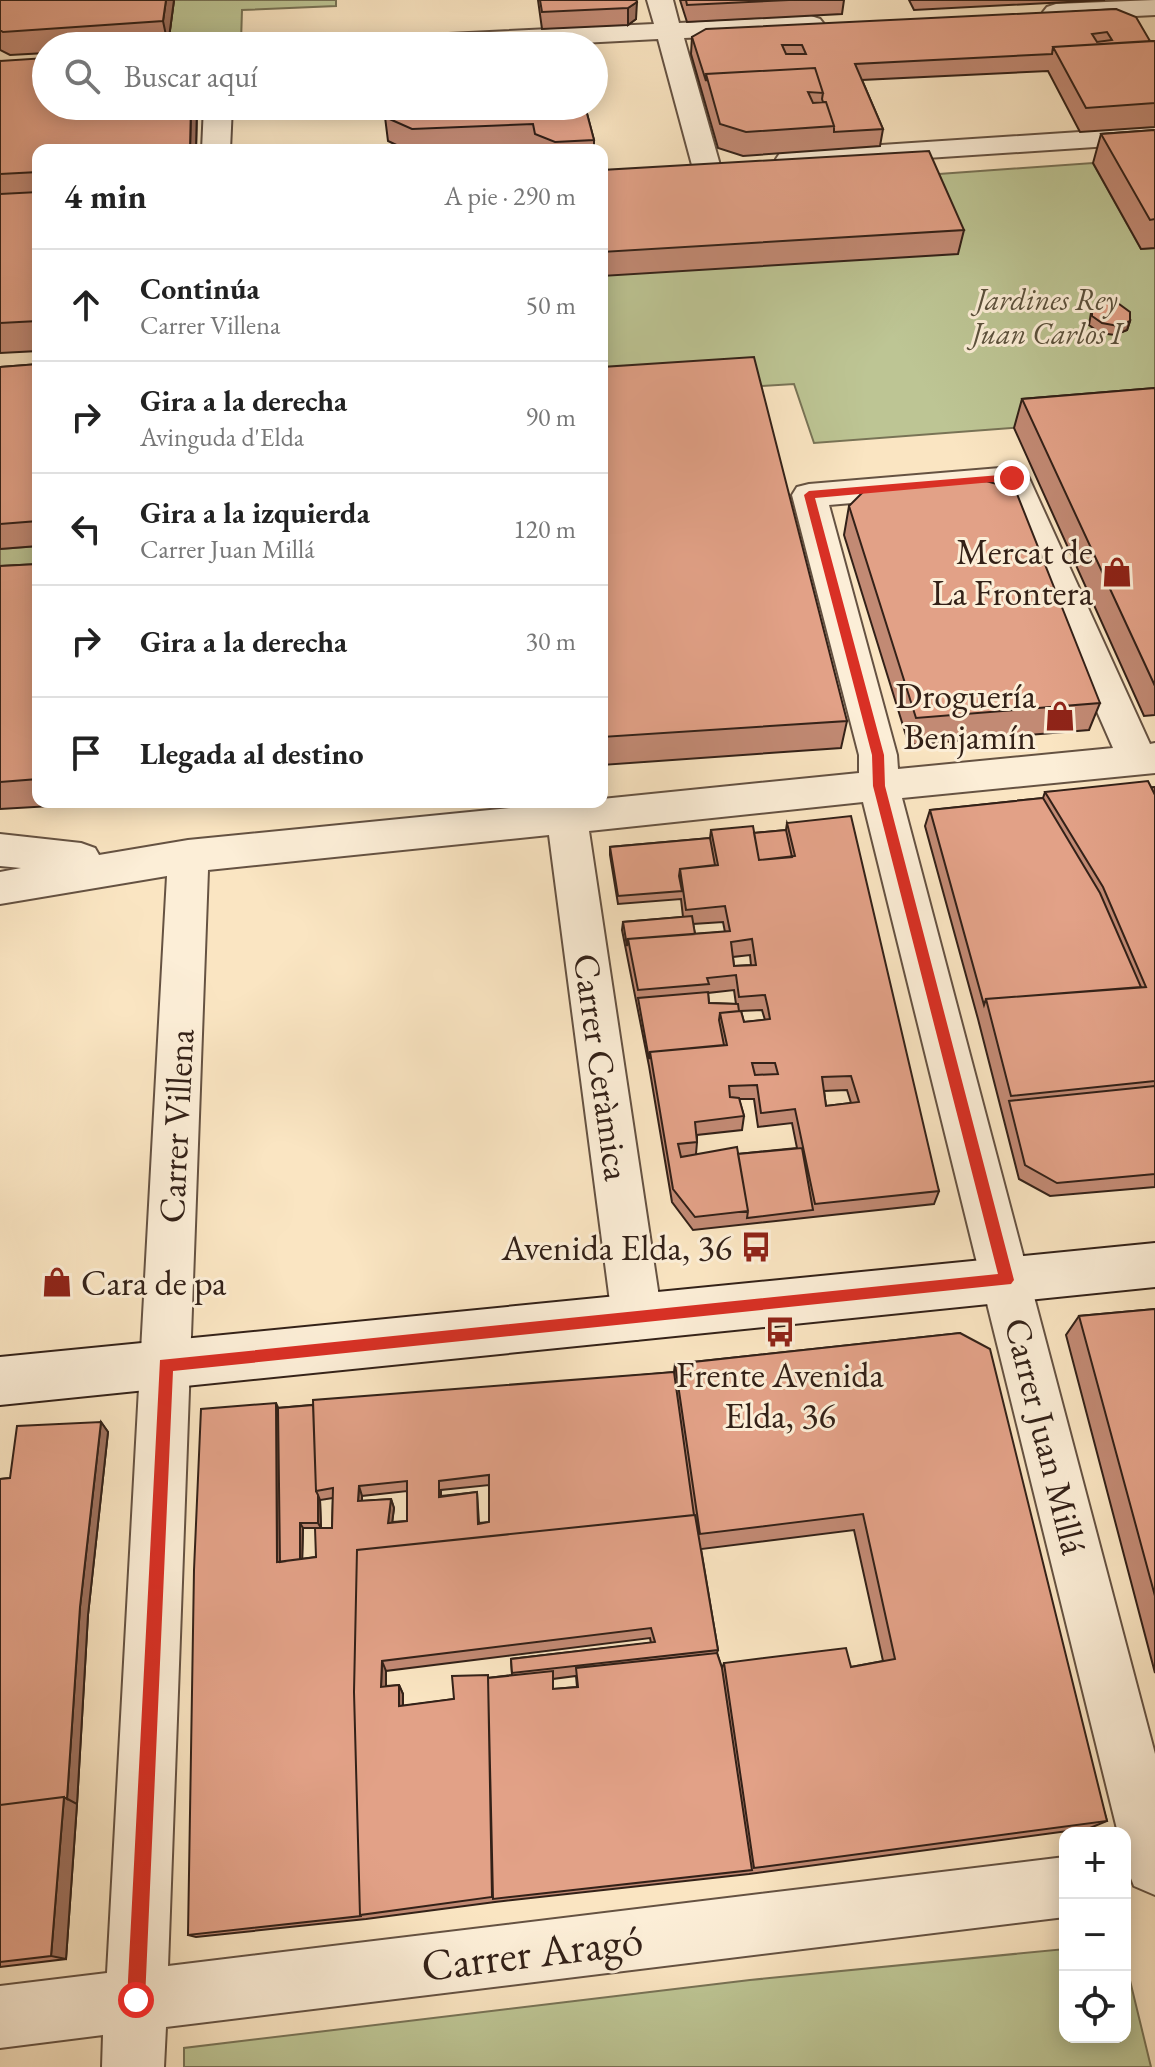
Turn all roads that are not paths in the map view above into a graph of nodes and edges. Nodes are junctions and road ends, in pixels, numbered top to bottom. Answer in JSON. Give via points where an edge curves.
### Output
{"nodes":[{"id":1,"x":660,"y":0,"type":"edge"},
{"id":2,"x":1153,"y":12,"type":"edge"},
{"id":3,"x":1036,"y":13,"type":"edge"},
{"id":4,"x":829,"y":23,"type":"edge"},
{"id":5,"x":669,"y":31,"type":"junction"},
{"id":6,"x":608,"y":34,"type":"edge"},
{"id":7,"x":217,"y":120,"type":"edge"},
{"id":8,"x":1155,"y":135,"type":"edge"},
{"id":9,"x":216,"y":144,"type":"edge"},
{"id":10,"x":768,"y":161,"type":"edge"},
{"id":11,"x":737,"y":163,"type":"edge"},
{"id":12,"x":706,"y":165,"type":"junction"},
{"id":13,"x":676,"y":166,"type":"edge"},
{"id":14,"x":1146,"y":759,"type":"edge"},
{"id":15,"x":879,"y":786,"type":"junction"},
{"id":16,"x":567,"y":818,"type":"junction"},
{"id":17,"x":0,"y":850,"type":"edge"},
{"id":18,"x":188,"y":856,"type":"junction"},
{"id":19,"x":125,"y":864,"type":"junction"},
{"id":20,"x":0,"y":888,"type":"edge"},
{"id":21,"x":1155,"y":1265,"type":"edge"},
{"id":22,"x":1006,"y":1280,"type":"junction"},
{"id":23,"x":637,"y":1317,"type":"junction"},
{"id":24,"x":165,"y":1365,"type":"junction"},
{"id":25,"x":0,"y":1381,"type":"edge"},
{"id":26,"x":1155,"y":1865,"type":"edge"},
{"id":27,"x":1155,"y":1877,"type":"edge"},
{"id":28,"x":1131,"y":1879,"type":"edge"},
{"id":29,"x":1059,"y":1888,"type":"edge"},
{"id":30,"x":136,"y":2000,"type":"junction"},
{"id":31,"x":0,"y":2017,"type":"edge"},
{"id":32,"x":133,"y":2067,"type":"edge"}],
"edges":[{"from":1,"to":5,"type":"street"},
{"from":2,"to":3,"type":"street"},
{"from":4,"to":5,"type":"street"},
{"from":5,"to":6,"type":"street"},
{"from":5,"to":12,"type":"street"},
{"from":7,"to":9,"type":"street"},
{"from":8,"to":10,"type":"street"},
{"from":11,"to":12,"type":"street"},
{"from":12,"to":13,"type":"street"},
{"from":14,"to":15,"type":"street"},
{"from":14,"to":15,"type":"street","name":"Carrer Juan Millá","via":[[1012,478],[809,495],[878,755]]},
{"from":15,"to":16,"type":"street"},
{"from":15,"to":22,"type":"street","name":"Carrer Juan Millá"},
{"from":16,"to":18,"type":"street"},
{"from":16,"to":23,"type":"street","name":"Carrer Ceràmica"},
{"from":17,"to":19,"type":"street"},
{"from":18,"to":19,"type":"street"},
{"from":18,"to":24,"type":"street","name":"Carrer Villena"},
{"from":19,"to":20,"type":"street"},
{"from":21,"to":22,"type":"street"},
{"from":22,"to":23,"type":"street"},
{"from":22,"to":26,"type":"street","name":"Carrer Juan Millá"},
{"from":23,"to":24,"type":"street"},
{"from":24,"to":25,"type":"street"},
{"from":24,"to":30,"type":"street","name":"Carrer Villena"},
{"from":27,"to":28,"type":"street"},
{"from":29,"to":30,"type":"street","name":"Carrer Aragó"},
{"from":30,"to":31,"type":"street","name":"Carrer Aragó"},
{"from":30,"to":32,"type":"street","name":"Carrer Villena"}]}
